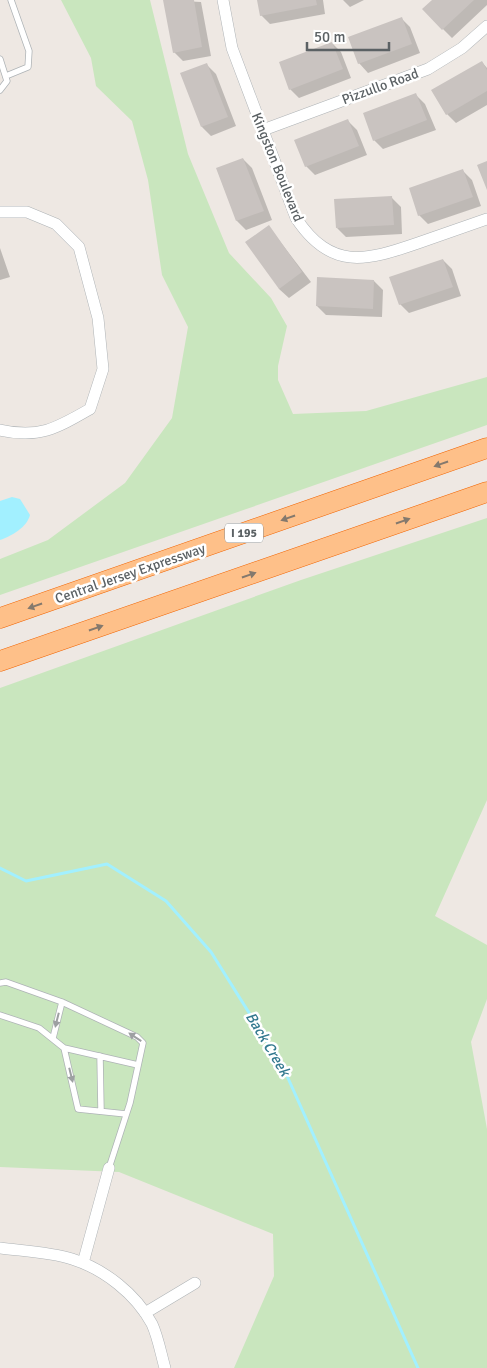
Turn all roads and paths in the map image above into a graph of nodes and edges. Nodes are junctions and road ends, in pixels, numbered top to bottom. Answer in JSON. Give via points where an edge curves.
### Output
{"nodes":[{"id":1,"x":11,"y":0,"type":"edge"},
{"id":2,"x":224,"y":0,"type":"edge"},
{"id":3,"x":487,"y":26,"type":"edge"},
{"id":4,"x":0,"y":59,"type":"edge"},
{"id":5,"x":6,"y":76,"type":"junction"},
{"id":6,"x":0,"y":90,"type":"edge"},
{"id":7,"x":263,"y":130,"type":"junction"},
{"id":8,"x":0,"y":212,"type":"edge"},
{"id":9,"x":487,"y":219,"type":"edge"},
{"id":10,"x":0,"y":430,"type":"edge"},
{"id":11,"x":487,"y":448,"type":"edge"},
{"id":12,"x":487,"y":492,"type":"edge"},
{"id":13,"x":0,"y":618,"type":"edge"},
{"id":14,"x":0,"y":661,"type":"edge"},
{"id":15,"x":0,"y":982,"type":"edge"},
{"id":16,"x":62,"y":1002,"type":"junction"},
{"id":17,"x":0,"y":1015,"type":"edge"},
{"id":18,"x":53,"y":1038,"type":"junction"},
{"id":19,"x":64,"y":1048,"type":"junction"},
{"id":20,"x":100,"y":1056,"type":"junction"},
{"id":21,"x":138,"y":1065,"type":"junction"},
{"id":22,"x":101,"y":1110,"type":"junction"},
{"id":23,"x":126,"y":1114,"type":"junction"},
{"id":24,"x":109,"y":1168,"type":"joint"},
{"id":25,"x":0,"y":1248,"type":"edge"},
{"id":26,"x":82,"y":1263,"type":"junction"},
{"id":27,"x":195,"y":1283,"type":"dead end"},
{"id":28,"x":145,"y":1313,"type":"junction"},
{"id":29,"x":165,"y":1368,"type":"edge"}],
"edges":[{"from":1,"to":5,"type":"lane","via":[[29,51],[28,67]]},
{"from":2,"to":7,"type":"street","name":"Kingston Boulevard","via":[[232,48]]},
{"from":3,"to":7,"type":"street","name":"Pizzullo Road","via":[[462,48],[428,69]]},
{"from":4,"to":5,"type":"lane"},
{"from":5,"to":6,"type":"lane","via":[[7,81]]},
{"from":7,"to":9,"type":"street","name":"Kingston Boulevard","via":[[296,218],[314,240],[339,254],[379,256]]},
{"from":8,"to":10,"type":"street","via":[[27,212],[56,224],[79,247],[98,318],[103,369],[90,409],[55,429],[21,435]]},
{"from":11,"to":13,"type":"highway","name":"Central Jersey Expressway","number":"I 195","one_way":true},
{"from":14,"to":12,"type":"highway","one_way":true},
{"from":15,"to":16,"type":"lane"},
{"from":16,"to":18,"type":"lane","one_way":true},
{"from":21,"to":16,"type":"lane","one_way":true,"via":[[143,1043],[137,1037]]},
{"from":17,"to":18,"type":"lane","via":[[39,1028]]},
{"from":18,"to":19,"type":"lane"},
{"from":19,"to":20,"type":"lane"},
{"from":19,"to":22,"type":"lane","one_way":true,"via":[[78,1109]]},
{"from":20,"to":21,"type":"lane"},
{"from":20,"to":22,"type":"lane"},
{"from":21,"to":23,"type":"lane"},
{"from":22,"to":23,"type":"lane"},
{"from":23,"to":24,"type":"lane"},
{"from":24,"to":26,"type":"street"},
{"from":25,"to":26,"type":"street"},
{"from":26,"to":28,"type":"street","via":[[120,1286]]},
{"from":27,"to":28,"type":"street"},
{"from":28,"to":29,"type":"street"}]}
